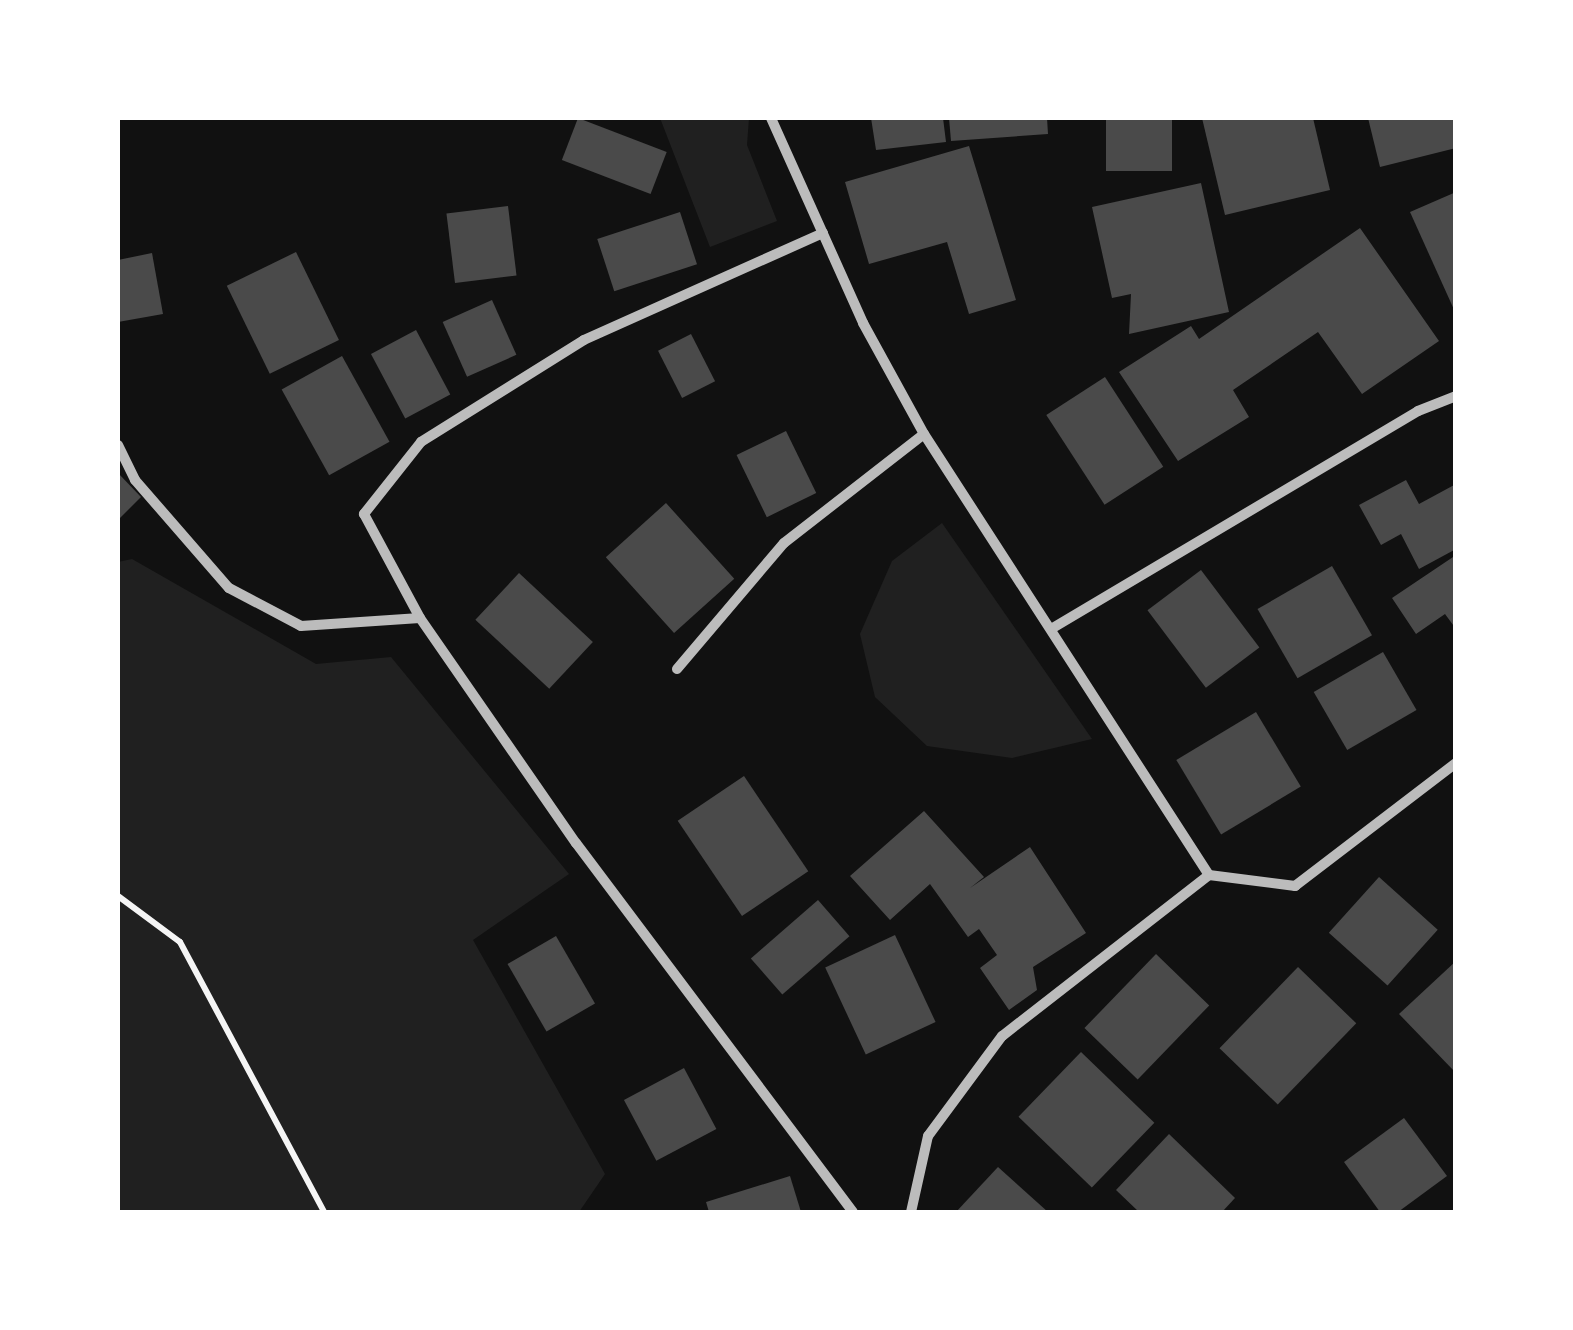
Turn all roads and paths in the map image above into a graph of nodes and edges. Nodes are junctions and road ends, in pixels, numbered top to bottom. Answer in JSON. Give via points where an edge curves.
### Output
{"nodes":[{"id":1,"x":771,"y":118,"type":"edge"},
{"id":2,"x":823,"y":233,"type":"junction"},
{"id":3,"x":1456,"y":396,"type":"edge"},
{"id":4,"x":924,"y":434,"type":"junction"},
{"id":5,"x":118,"y":446,"type":"edge"},
{"id":6,"x":420,"y":618,"type":"junction"},
{"id":7,"x":1051,"y":629,"type":"junction"},
{"id":8,"x":677,"y":669,"type":"dead end"},
{"id":9,"x":1456,"y":763,"type":"edge"},
{"id":10,"x":1210,"y":874,"type":"junction"},
{"id":11,"x":118,"y":896,"type":"edge"},
{"id":12,"x":324,"y":1212,"type":"edge"},
{"id":13,"x":853,"y":1212,"type":"edge"},
{"id":14,"x":911,"y":1212,"type":"edge"}],
"edges":[{"from":1,"to":2,"type":"street"},
{"from":2,"to":4,"type":"street"},
{"from":2,"to":6,"type":"street","via":[[584,340],[421,442],[364,514]]},
{"from":3,"to":7,"type":"street","via":[[1418,412]]},
{"from":4,"to":7,"type":"street"},
{"from":4,"to":8,"type":"street","via":[[784,543]]},
{"from":5,"to":6,"type":"street","via":[[135,480],[229,588],[301,626]]},
{"from":6,"to":13,"type":"street","via":[[576,843]]},
{"from":7,"to":10,"type":"street"},
{"from":9,"to":10,"type":"street","via":[[1295,886]]},
{"from":10,"to":14,"type":"street","via":[[1002,1036],[928,1136]]},
{"from":11,"to":12,"type":"path","via":[[180,942]]}]}
